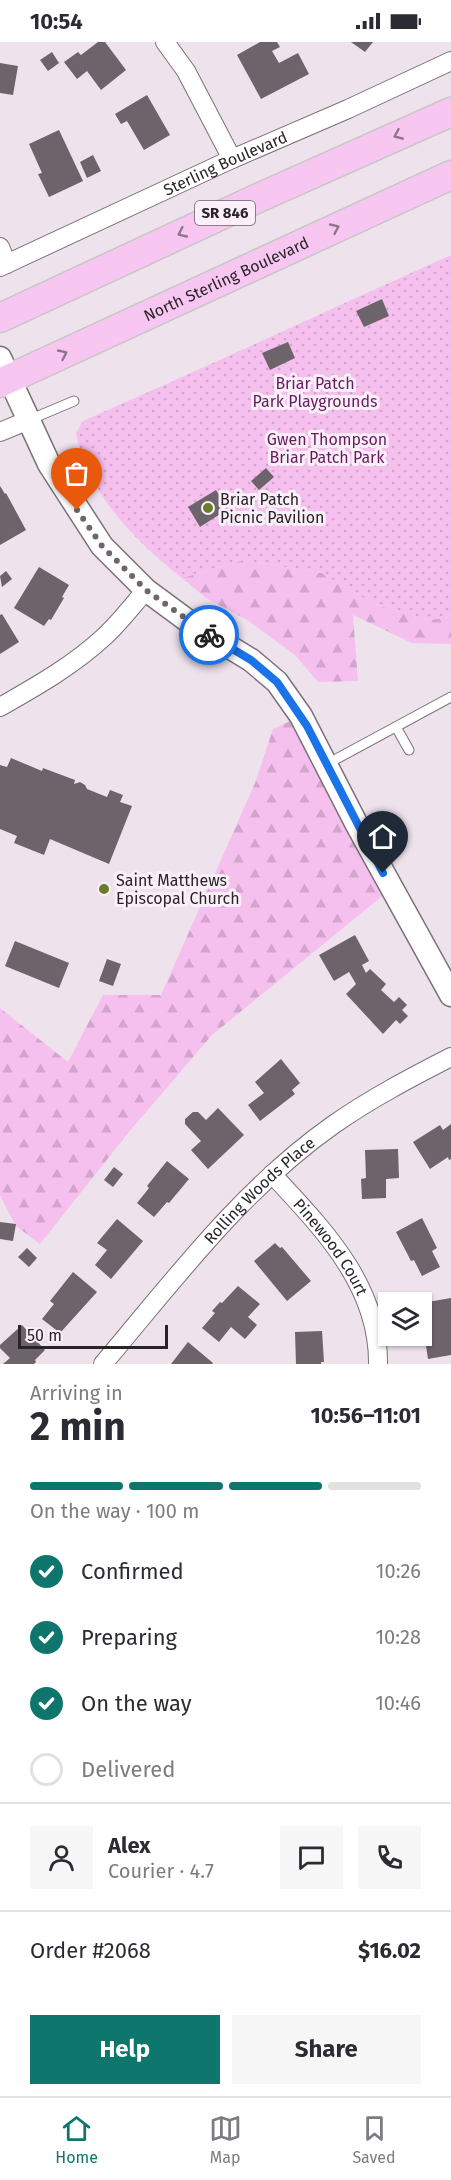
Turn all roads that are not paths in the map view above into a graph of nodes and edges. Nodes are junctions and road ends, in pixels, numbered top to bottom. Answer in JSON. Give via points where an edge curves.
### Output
{"nodes":[{"id":1,"x":165,"y":42,"type":"edge"},
{"id":2,"x":451,"y":61,"type":"edge"},
{"id":3,"x":451,"y":112,"type":"edge"},
{"id":4,"x":232,"y":159,"type":"junction"},
{"id":5,"x":451,"y":175,"type":"edge"},
{"id":6,"x":2,"y":260,"type":"edge"},
{"id":7,"x":0,"y":318,"type":"edge"},
{"id":8,"x":3,"y":373,"type":"edge"},
{"id":9,"x":74,"y":401,"type":"dead end"},
{"id":10,"x":29,"y":420,"type":"junction"},
{"id":11,"x":0,"y":432,"type":"edge"},
{"id":12,"x":146,"y":590,"type":"junction"},
{"id":13,"x":451,"y":697,"type":"edge"},
{"id":14,"x":0,"y":707,"type":"edge"},
{"id":15,"x":396,"y":727,"type":"junction"},
{"id":16,"x":409,"y":750,"type":"dead end"},
{"id":17,"x":327,"y":764,"type":"junction"},
{"id":18,"x":451,"y":995,"type":"edge"},
{"id":19,"x":451,"y":1057,"type":"edge"},
{"id":20,"x":272,"y":1174,"type":"junction"},
{"id":21,"x":103,"y":1364,"type":"edge"},
{"id":22,"x":378,"y":1364,"type":"edge"}],
"edges":[{"from":1,"to":4,"type":"street","via":[[186,71]]},
{"from":2,"to":4,"type":"street","name":"Sterling Boulevard"},
{"from":3,"to":7,"type":"main road","number":"SR 846","one_way":true},
{"from":4,"to":6,"type":"street","name":"Sterling Boulevard"},
{"from":8,"to":5,"type":"main road","name":"North Sterling Boulevard","one_way":true},
{"from":8,"to":10,"type":"street"},
{"from":9,"to":10,"type":"lane"},
{"from":10,"to":11,"type":"street"},
{"from":10,"to":12,"type":"street","via":[[49,464],[102,546]]},
{"from":12,"to":14,"type":"street","via":[[77,660]]},
{"from":12,"to":17,"type":"street","via":[[251,660],[277,682]]},
{"from":13,"to":15,"type":"lane"},
{"from":15,"to":16,"type":"lane"},
{"from":15,"to":17,"type":"lane"},
{"from":17,"to":18,"type":"street"},
{"from":19,"to":20,"type":"street","name":"Rolling Woods Place","via":[[383,1092],[340,1120]]},
{"from":20,"to":21,"type":"street","name":"Rolling Woods Place","via":[[241,1204]]},
{"from":20,"to":22,"type":"street","name":"Pinewood Court","via":[[333,1241],[362,1290],[372,1319]]}]}
